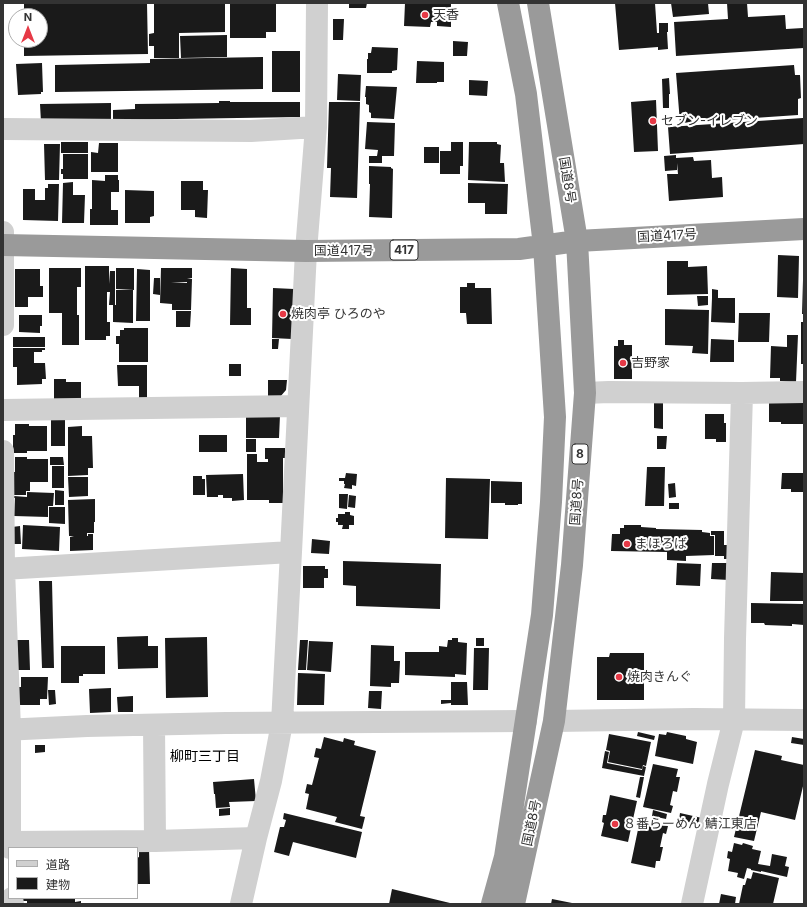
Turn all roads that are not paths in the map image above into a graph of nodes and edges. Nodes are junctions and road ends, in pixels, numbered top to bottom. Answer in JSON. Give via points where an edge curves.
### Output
{"nodes":[{"id":1,"x":317,"y":3,"type":"edge"},
{"id":2,"x":508,"y":3,"type":"edge"},
{"id":3,"x":538,"y":3,"type":"edge"},
{"id":4,"x":316,"y":127,"type":"junction"},
{"id":5,"x":3,"y":129,"type":"edge"},
{"id":6,"x":804,"y":229,"type":"edge"},
{"id":7,"x":3,"y":232,"type":"edge"},
{"id":8,"x":577,"y":241,"type":"junction"},
{"id":9,"x":3,"y":245,"type":"edge"},
{"id":10,"x":544,"y":246,"type":"junction"},
{"id":11,"x":306,"y":251,"type":"junction"},
{"id":12,"x":3,"y":325,"type":"edge"},
{"id":13,"x":804,"y":392,"type":"edge"},
{"id":14,"x":585,"y":393,"type":"junction"},
{"id":15,"x":742,"y":393,"type":"junction"},
{"id":16,"x":298,"y":406,"type":"junction"},
{"id":17,"x":3,"y":410,"type":"edge"},
{"id":18,"x":3,"y":451,"type":"edge"},
{"id":19,"x":291,"y":552,"type":"junction"},
{"id":20,"x":4,"y":569,"type":"edge"},
{"id":21,"x":734,"y":720,"type":"junction"},
{"id":22,"x":804,"y":720,"type":"edge"},
{"id":23,"x":526,"y":721,"type":"junction"},
{"id":24,"x":554,"y":721,"type":"junction"},
{"id":25,"x":282,"y":723,"type":"junction"},
{"id":26,"x":154,"y":724,"type":"junction"},
{"id":27,"x":6,"y":730,"type":"edge"},
{"id":28,"x":256,"y":838,"type":"junction"},
{"id":29,"x":155,"y":841,"type":"junction"},
{"id":30,"x":10,"y":845,"type":"edge"},
{"id":31,"x":241,"y":904,"type":"edge"},
{"id":32,"x":492,"y":904,"type":"edge"},
{"id":33,"x":514,"y":904,"type":"edge"},
{"id":34,"x":692,"y":904,"type":"edge"}],
"edges":[{"from":1,"to":4,"type":"street"},
{"from":2,"to":10,"type":"highway","name":"国道8号","number":"8","via":[[526,94]]},
{"from":3,"to":8,"type":"highway","name":"国道8号","number":"8"},
{"from":4,"to":5,"type":"street","via":[[251,131]]},
{"from":4,"to":11,"type":"street"},
{"from":6,"to":8,"type":"highway","name":"国道417号","number":"417"},
{"from":7,"to":9,"type":"street"},
{"from":8,"to":10,"type":"highway","name":"国道417号","number":"417"},
{"from":8,"to":14,"type":"highway","name":"国道8号","number":"8"},
{"from":9,"to":11,"type":"highway","name":"国道417号","number":"417"},
{"from":9,"to":12,"type":"street"},
{"from":10,"to":11,"type":"highway","name":"国道417号","number":"417","via":[[519,249]]},
{"from":10,"to":23,"type":"highway","name":"国道8号","number":"8","via":[[554,417],[551,502],[542,615]]},
{"from":11,"to":16,"type":"street"},
{"from":13,"to":15,"type":"street"},
{"from":14,"to":15,"type":"street"},
{"from":14,"to":24,"type":"highway","name":"国道8号","number":"8","via":[[572,565]]},
{"from":15,"to":21,"type":"street"},
{"from":16,"to":17,"type":"street"},
{"from":16,"to":19,"type":"street"},
{"from":18,"to":20,"type":"street"},
{"from":19,"to":20,"type":"street"},
{"from":19,"to":25,"type":"street"},
{"from":20,"to":27,"type":"street"},
{"from":21,"to":22,"type":"street"},
{"from":21,"to":24,"type":"street"},
{"from":21,"to":34,"type":"street"},
{"from":23,"to":25,"type":"street"},
{"from":23,"to":32,"type":"highway","name":"国道8号","number":"8","via":[[505,857]]},
{"from":24,"to":33,"type":"highway","name":"国道8号","number":"8"},
{"from":25,"to":26,"type":"street"},
{"from":25,"to":28,"type":"street","via":[[271,781]]},
{"from":26,"to":27,"type":"street"},
{"from":26,"to":29,"type":"street"},
{"from":27,"to":30,"type":"street"},
{"from":28,"to":29,"type":"street"},
{"from":28,"to":31,"type":"street"},
{"from":29,"to":30,"type":"street"}]}
